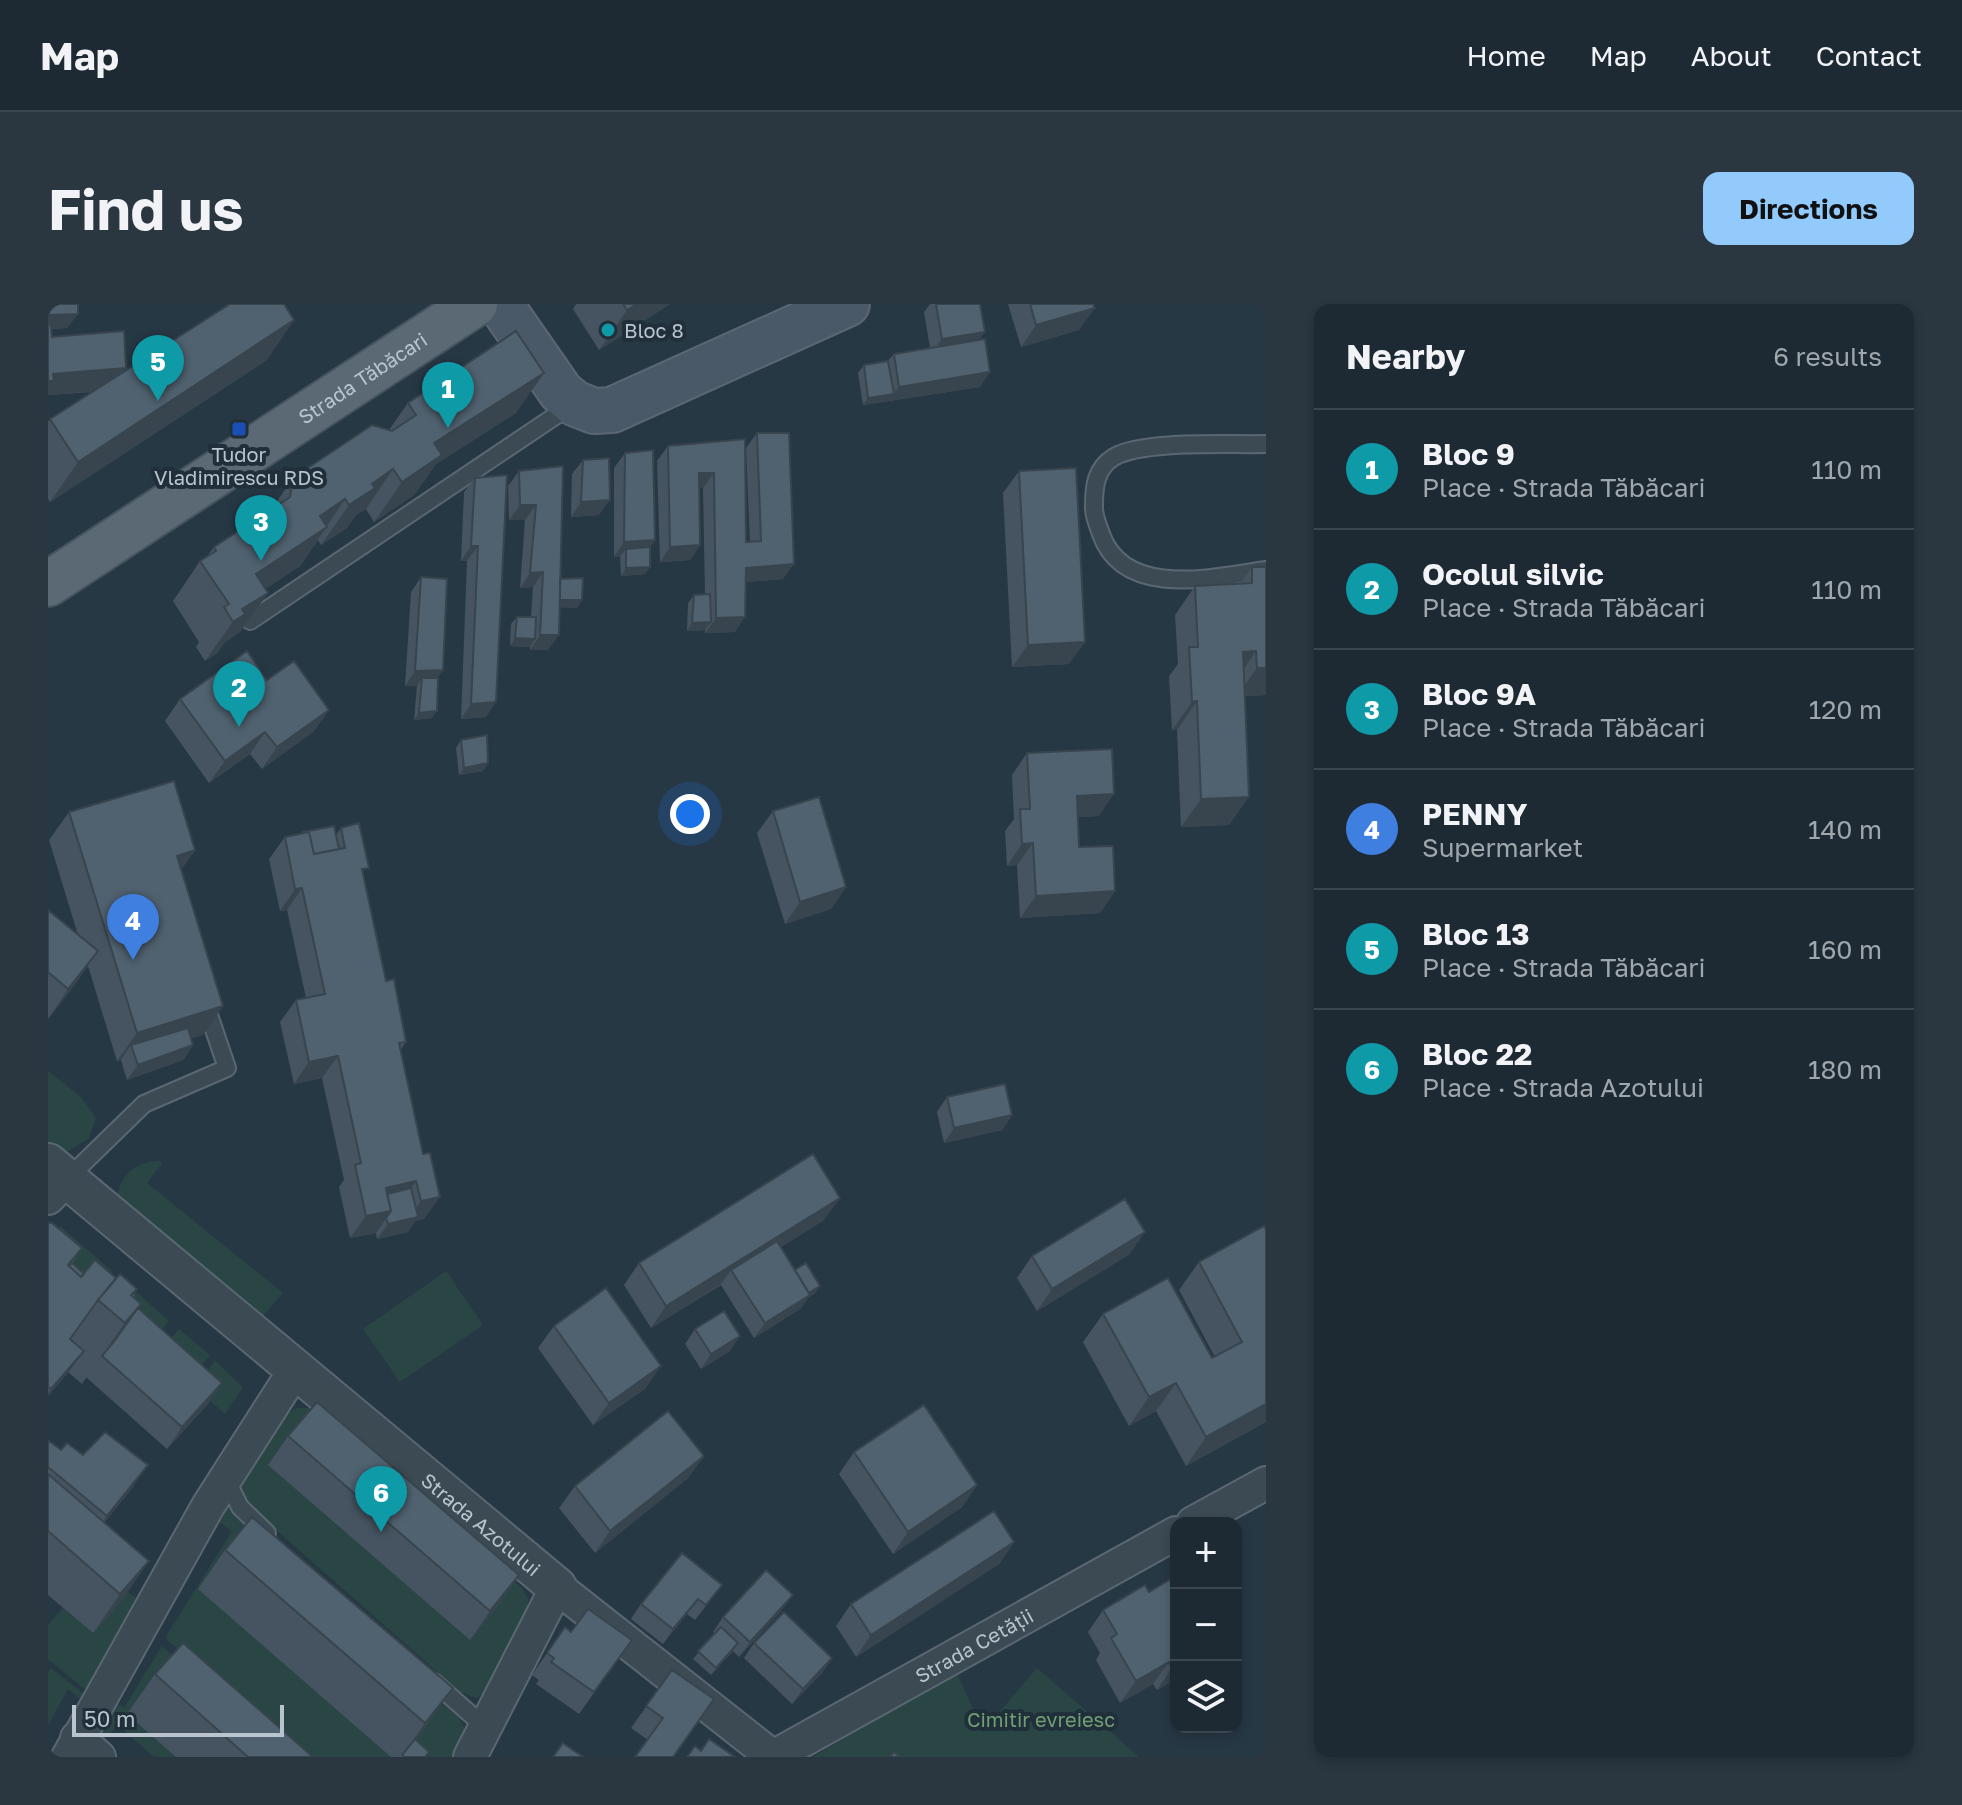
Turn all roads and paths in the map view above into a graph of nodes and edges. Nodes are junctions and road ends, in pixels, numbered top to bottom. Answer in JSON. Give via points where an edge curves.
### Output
{"nodes":[{"id":1,"x":847,"y":304,"type":"edge"},
{"id":2,"x":479,"y":305,"type":"edge"},
{"id":3,"x":574,"y":403,"type":"junction"},
{"id":4,"x":1266,"y":444,"type":"edge"},
{"id":5,"x":1266,"y":570,"type":"edge"},
{"id":6,"x":48,"y":584,"type":"edge"},
{"id":7,"x":250,"y":621,"type":"edge"},
{"id":8,"x":197,"y":981,"type":"edge"},
{"id":9,"x":54,"y":1180,"type":"edge"},
{"id":10,"x":295,"y":1370,"type":"junction"},
{"id":11,"x":226,"y":1477,"type":"junction"},
{"id":12,"x":1266,"y":1483,"type":"edge"},
{"id":13,"x":1204,"y":1517,"type":"edge"},
{"id":14,"x":1170,"y":1536,"type":"edge"},
{"id":15,"x":283,"y":1547,"type":"edge"},
{"id":16,"x":557,"y":1587,"type":"junction"},
{"id":17,"x":425,"y":1674,"type":"edge"},
{"id":18,"x":485,"y":1727,"type":"junction"},
{"id":19,"x":81,"y":1751,"type":"edge"},
{"id":20,"x":470,"y":1757,"type":"edge"},
{"id":21,"x":773,"y":1757,"type":"edge"}],
"edges":[{"from":1,"to":3,"type":"main road","via":[[633,403],[594,411]]},
{"from":2,"to":3,"type":"main road","name":"Strada Tăbăcari"},
{"from":2,"to":6,"type":"main road","name":"Strada Tăbăcari"},
{"from":3,"to":7,"type":"lane"},
{"from":4,"to":5,"type":"lane","via":[[1140,448],[1113,457],[1095,478],[1093,510],[1105,546],[1143,573],[1195,581]]},
{"from":8,"to":9,"type":"lane","via":[[227,1068],[144,1104]]},
{"from":9,"to":10,"type":"street","name":"Strada Azotului"},
{"from":10,"to":11,"type":"street"},
{"from":10,"to":16,"type":"street","name":"Strada Azotului"},
{"from":11,"to":15,"type":"lane","via":[[240,1507]]},
{"from":11,"to":19,"type":"street"},
{"from":12,"to":13,"type":"street"},
{"from":14,"to":21,"type":"street","name":"Strada Cetății"},
{"from":16,"to":18,"type":"street"},
{"from":16,"to":21,"type":"street","name":"Strada Azotului"},
{"from":17,"to":18,"type":"lane"},
{"from":18,"to":20,"type":"street"}]}
